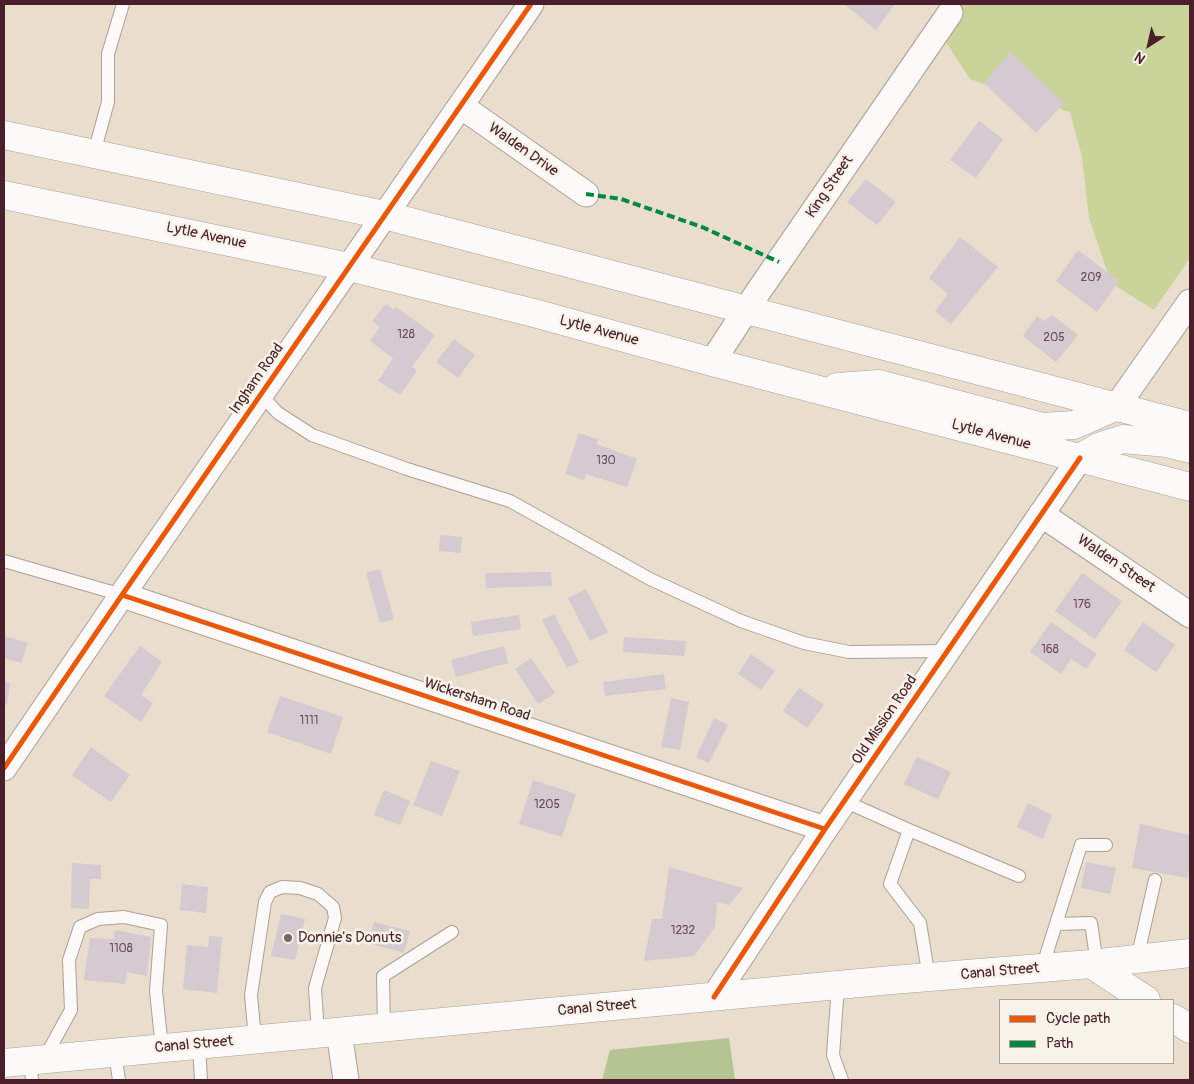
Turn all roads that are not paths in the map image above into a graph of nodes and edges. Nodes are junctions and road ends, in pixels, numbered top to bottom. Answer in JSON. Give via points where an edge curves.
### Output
{"nodes":[{"id":1,"x":123,"y":4,"type":"edge"},
{"id":2,"x":531,"y":4,"type":"edge"},
{"id":3,"x":950,"y":13,"type":"dead end"},
{"id":4,"x":461,"y":106,"type":"junction"},
{"id":5,"x":4,"y":135,"type":"edge"},
{"id":6,"x":94,"y":153,"type":"junction"},
{"id":7,"x":586,"y":194,"type":"dead end"},
{"id":8,"x":4,"y":195,"type":"edge"},
{"id":9,"x":384,"y":215,"type":"junction"},
{"id":10,"x":350,"y":267,"type":"junction"},
{"id":11,"x":1190,"y":302,"type":"edge"},
{"id":12,"x":747,"y":309,"type":"junction"},
{"id":13,"x":712,"y":362,"type":"junction"},
{"id":14,"x":813,"y":388,"type":"junction"},
{"id":15,"x":260,"y":395,"type":"junction"},
{"id":16,"x":1117,"y":406,"type":"junction"},
{"id":17,"x":1190,"y":426,"type":"edge"},
{"id":18,"x":1190,"y":449,"type":"edge"},
{"id":19,"x":1080,"y":458,"type":"junction"},
{"id":20,"x":1190,"y":487,"type":"edge"},
{"id":21,"x":1042,"y":514,"type":"junction"},
{"id":22,"x":4,"y":561,"type":"edge"},
{"id":23,"x":122,"y":596,"type":"junction"},
{"id":24,"x":1190,"y":615,"type":"edge"},
{"id":25,"x":947,"y":651,"type":"junction"},
{"id":26,"x":4,"y":768,"type":"edge"},
{"id":27,"x":844,"y":801,"type":"junction"},
{"id":28,"x":825,"y":829,"type":"junction"},
{"id":29,"x":909,"y":830,"type":"junction"},
{"id":30,"x":1106,"y":845,"type":"dead end"},
{"id":31,"x":1020,"y":876,"type":"dead end"},
{"id":32,"x":1155,"y":880,"type":"dead end"},
{"id":33,"x":1056,"y":924,"type":"junction"},
{"id":34,"x":452,"y":932,"type":"dead end"},
{"id":35,"x":1190,"y":953,"type":"edge"},
{"id":36,"x":1137,"y":958,"type":"junction"},
{"id":37,"x":1094,"y":964,"type":"junction"},
{"id":38,"x":1042,"y":968,"type":"junction"},
{"id":39,"x":929,"y":978,"type":"junction"},
{"id":40,"x":838,"y":986,"type":"junction"},
{"id":41,"x":714,"y":997,"type":"junction"},
{"id":42,"x":1145,"y":999,"type":"edge"},
{"id":43,"x":1174,"y":1019,"type":"edge"},
{"id":44,"x":384,"y":1028,"type":"junction"},
{"id":45,"x":1190,"y":1029,"type":"edge"},
{"id":46,"x":328,"y":1033,"type":"junction"},
{"id":47,"x":256,"y":1040,"type":"junction"},
{"id":48,"x":199,"y":1045,"type":"junction"},
{"id":49,"x":162,"y":1048,"type":"junction"},
{"id":50,"x":115,"y":1053,"type":"junction"},
{"id":51,"x":27,"y":1066,"type":"edge"},
{"id":52,"x":119,"y":1080,"type":"edge"},
{"id":53,"x":201,"y":1080,"type":"edge"},
{"id":54,"x":346,"y":1080,"type":"edge"},
{"id":55,"x":842,"y":1080,"type":"edge"}],
"edges":[{"from":1,"to":6,"type":"lane","via":[[108,54],[108,102]]},
{"from":2,"to":4,"type":"street","name":"Ingham Road"},
{"from":3,"to":12,"type":"street","name":"King Street"},
{"from":4,"to":7,"type":"street","name":"Walden Drive"},
{"from":4,"to":9,"type":"street","name":"Ingham Road"},
{"from":5,"to":6,"type":"main road"},
{"from":6,"to":9,"type":"main road"},
{"from":8,"to":10,"type":"main road","name":"Lytle Avenue"},
{"from":9,"to":10,"type":"street","name":"Ingham Road"},
{"from":9,"to":12,"type":"main road"},
{"from":10,"to":13,"type":"main road","name":"Lytle Avenue"},
{"from":10,"to":15,"type":"street","name":"Ingham Road"},
{"from":11,"to":16,"type":"street"},
{"from":12,"to":13,"type":"street","name":"King Street"},
{"from":12,"to":16,"type":"main road"},
{"from":13,"to":14,"type":"main road","name":"Lytle Avenue"},
{"from":14,"to":16,"type":"main road","via":[[879,384],[1043,427],[1074,425]]},
{"from":14,"to":19,"type":"main road","name":"Lytle Avenue"},
{"from":15,"to":23,"type":"street","name":"Ingham Road"},
{"from":15,"to":25,"type":"lane","via":[[278,413],[312,435],[510,502],[650,579],[741,620],[804,643],[849,652]]},
{"from":16,"to":17,"type":"main road"},
{"from":18,"to":19,"type":"main road","via":[[1167,443],[1123,439]]},
{"from":19,"to":20,"type":"main road","name":"Lytle Avenue"},
{"from":19,"to":21,"type":"street","name":"Old Mission Road"},
{"from":21,"to":24,"type":"street","name":"Walden Street"},
{"from":21,"to":25,"type":"street","name":"Old Mission Road"},
{"from":22,"to":23,"type":"lane"},
{"from":23,"to":26,"type":"street","name":"Ingham Road"},
{"from":23,"to":28,"type":"street","name":"Wickersham Road"},
{"from":25,"to":27,"type":"street","name":"Old Mission Road"},
{"from":27,"to":28,"type":"street","name":"Old Mission Road"},
{"from":27,"to":29,"type":"lane"},
{"from":28,"to":41,"type":"street","name":"Old Mission Road"},
{"from":29,"to":31,"type":"lane"},
{"from":29,"to":39,"type":"lane","via":[[890,884],[920,923]]},
{"from":30,"to":33,"type":"lane","via":[[1082,844]]},
{"from":32,"to":36,"type":"lane"},
{"from":33,"to":37,"type":"lane","via":[[1091,923]]},
{"from":33,"to":38,"type":"lane"},
{"from":34,"to":44,"type":"lane","via":[[383,976]]},
{"from":35,"to":36,"type":"main road","name":"Canal Street"},
{"from":36,"to":37,"type":"main road","name":"Canal Street"},
{"from":37,"to":38,"type":"main road","name":"Canal Street"},
{"from":37,"to":42,"type":"main road"},
{"from":38,"to":39,"type":"main road","name":"Canal Street"},
{"from":39,"to":40,"type":"main road","name":"Canal Street"},
{"from":40,"to":41,"type":"main road","name":"Canal Street"},
{"from":40,"to":55,"type":"lane","via":[[833,1055]]},
{"from":41,"to":44,"type":"main road","name":"Canal Street"},
{"from":43,"to":45,"type":"main road"},
{"from":44,"to":46,"type":"main road","name":"Canal Street"},
{"from":46,"to":47,"type":"main road","name":"Canal Street"},
{"from":46,"to":47,"type":"lane","via":[[315,988],[335,918],[333,907],[318,894],[282,887],[270,892],[265,902],[251,995]]},
{"from":46,"to":54,"type":"street"},
{"from":47,"to":48,"type":"main road","name":"Canal Street"},
{"from":48,"to":49,"type":"main road","name":"Canal Street"},
{"from":48,"to":53,"type":"lane"},
{"from":49,"to":50,"type":"main road","name":"Canal Street"},
{"from":49,"to":51,"type":"lane","via":[[156,991],[161,925],[124,917],[98,918],[80,928],[69,960],[71,1010]]},
{"from":50,"to":51,"type":"main road","name":"Canal Street"},
{"from":50,"to":52,"type":"lane"}]}
